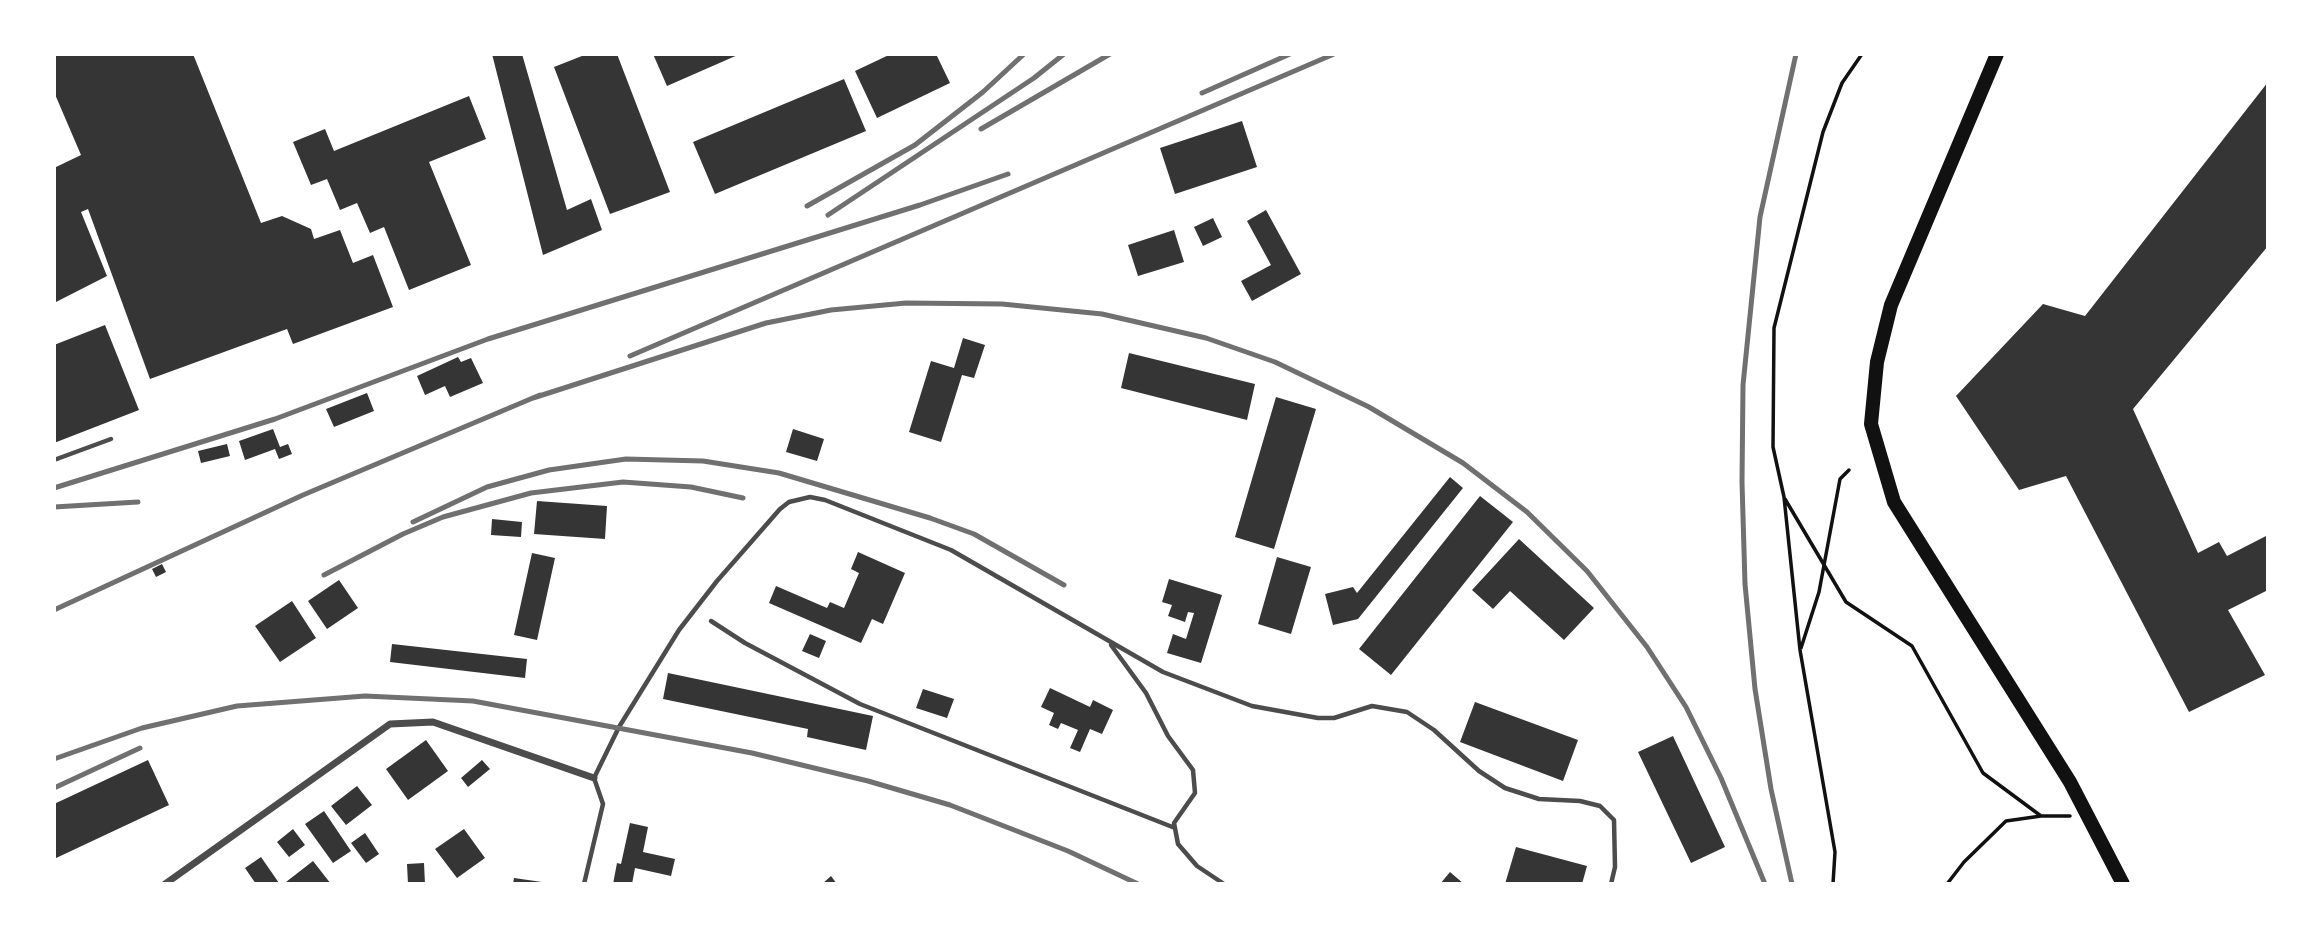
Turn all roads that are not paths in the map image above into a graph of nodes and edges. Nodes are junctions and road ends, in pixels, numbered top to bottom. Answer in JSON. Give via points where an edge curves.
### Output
{"nodes":[{"id":1,"x":1997,"y":54,"type":"edge"},
{"id":2,"x":111,"y":439,"type":"dead end"},
{"id":3,"x":54,"y":460,"type":"edge"},
{"id":4,"x":711,"y":621,"type":"dead end"},
{"id":5,"x":1108,"y":642,"type":"junction"},
{"id":6,"x":594,"y":778,"type":"junction"},
{"id":7,"x":1175,"y":828,"type":"junction"},
{"id":8,"x":165,"y":884,"type":"edge"},
{"id":9,"x":584,"y":884,"type":"edge"},
{"id":10,"x":1224,"y":884,"type":"edge"},
{"id":11,"x":1611,"y":884,"type":"edge"},
{"id":12,"x":2123,"y":884,"type":"edge"}],
"edges":[{"from":1,"to":12,"type":"main road","via":[[1891,305],[1877,362],[1871,424],[1894,502],[2089,817]]},
{"from":2,"to":3,"type":"lane"},
{"from":4,"to":7,"type":"lane","via":[[860,705]]},
{"from":5,"to":6,"type":"lane","via":[[951,550],[825,500],[800,498],[766,523],[679,630],[619,727]]},
{"from":5,"to":7,"type":"lane","via":[[1193,770],[1195,793]]},
{"from":5,"to":11,"type":"lane","via":[[1189,683],[1276,712],[1334,719],[1372,706],[1407,712],[1505,788],[1539,799],[1600,806],[1614,820]]},
{"from":6,"to":8,"type":"street","via":[[433,722],[390,724]]},
{"from":6,"to":9,"type":"lane","via":[[603,804]]},
{"from":7,"to":10,"type":"lane","via":[[1178,844],[1197,866]]}]}
